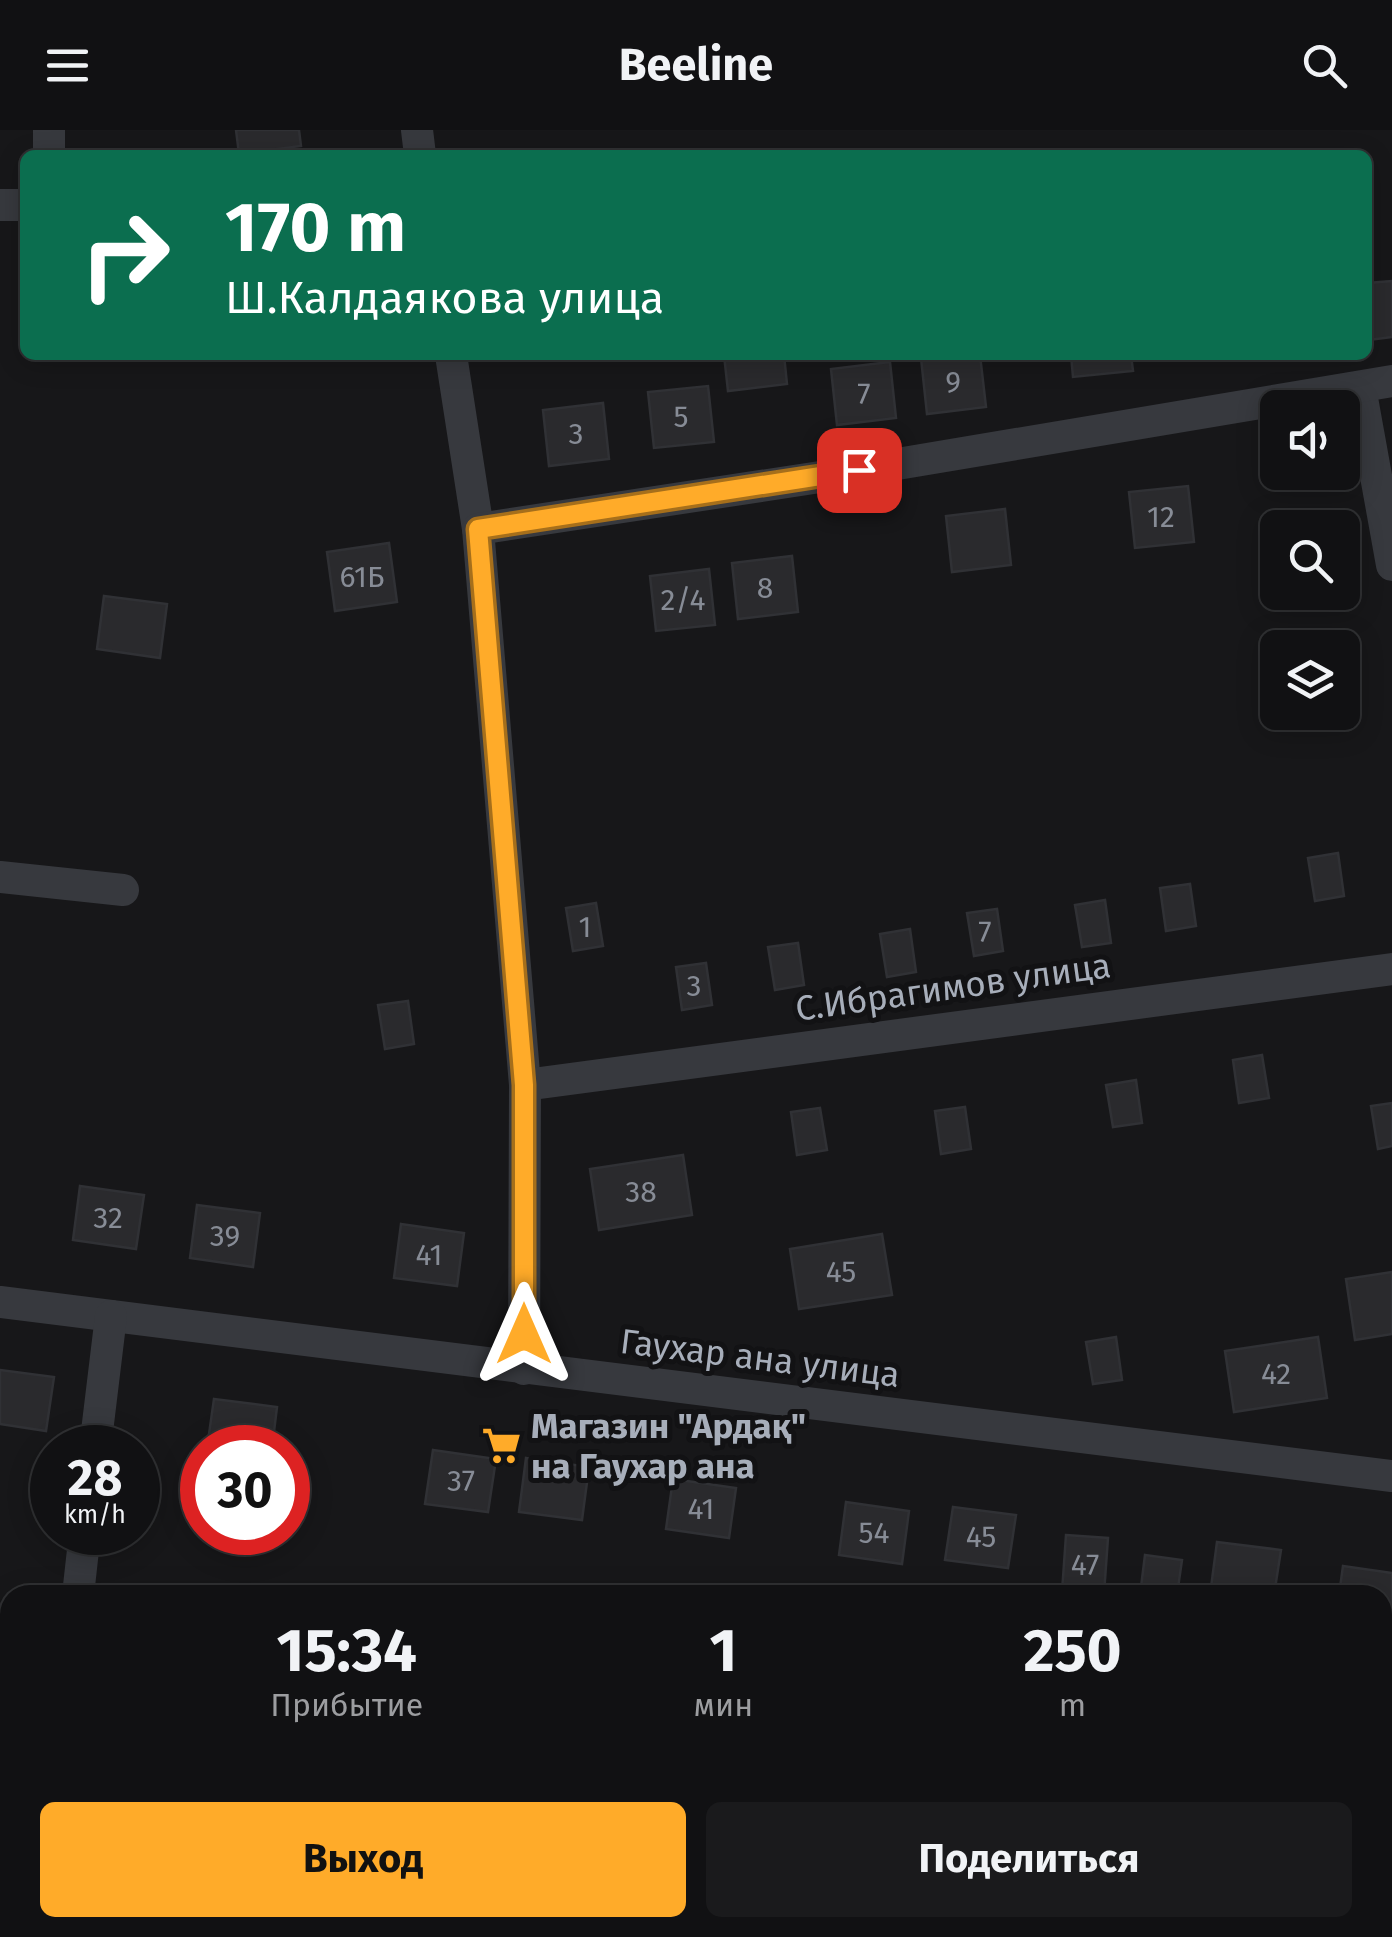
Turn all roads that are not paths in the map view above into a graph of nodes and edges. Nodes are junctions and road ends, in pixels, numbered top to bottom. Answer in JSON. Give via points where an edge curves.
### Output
{"nodes":[{"id":1,"x":451,"y":360,"type":"edge"},
{"id":2,"x":1376,"y":384,"type":"edge"},
{"id":3,"x":478,"y":529,"type":"junction"},
{"id":4,"x":1392,"y":565,"type":"edge"},
{"id":5,"x":0,"y":877,"type":"edge"},
{"id":6,"x":123,"y":890,"type":"dead end"},
{"id":7,"x":1392,"y":969,"type":"edge"},
{"id":8,"x":524,"y":1085,"type":"junction"},
{"id":9,"x":0,"y":1302,"type":"edge"},
{"id":10,"x":111,"y":1316,"type":"junction"},
{"id":11,"x":524,"y":1369,"type":"junction"},
{"id":12,"x":99,"y":1425,"type":"edge"},
{"id":13,"x":1392,"y":1476,"type":"edge"},
{"id":14,"x":83,"y":1555,"type":"edge"},
{"id":15,"x":79,"y":1585,"type":"edge"}],
"edges":[{"from":1,"to":3,"type":"street"},
{"from":2,"to":3,"type":"street"},
{"from":2,"to":4,"type":"street"},
{"from":3,"to":8,"type":"street"},
{"from":5,"to":6,"type":"street"},
{"from":7,"to":8,"type":"street","name":"С.Ибрагимов улица"},
{"from":8,"to":11,"type":"street"},
{"from":9,"to":10,"type":"street","name":"Гаухар ана улица"},
{"from":10,"to":11,"type":"street","name":"Гаухар ана улица"},
{"from":10,"to":12,"type":"street"},
{"from":11,"to":13,"type":"street","name":"Гаухар ана улица"},
{"from":14,"to":15,"type":"street"}]}
